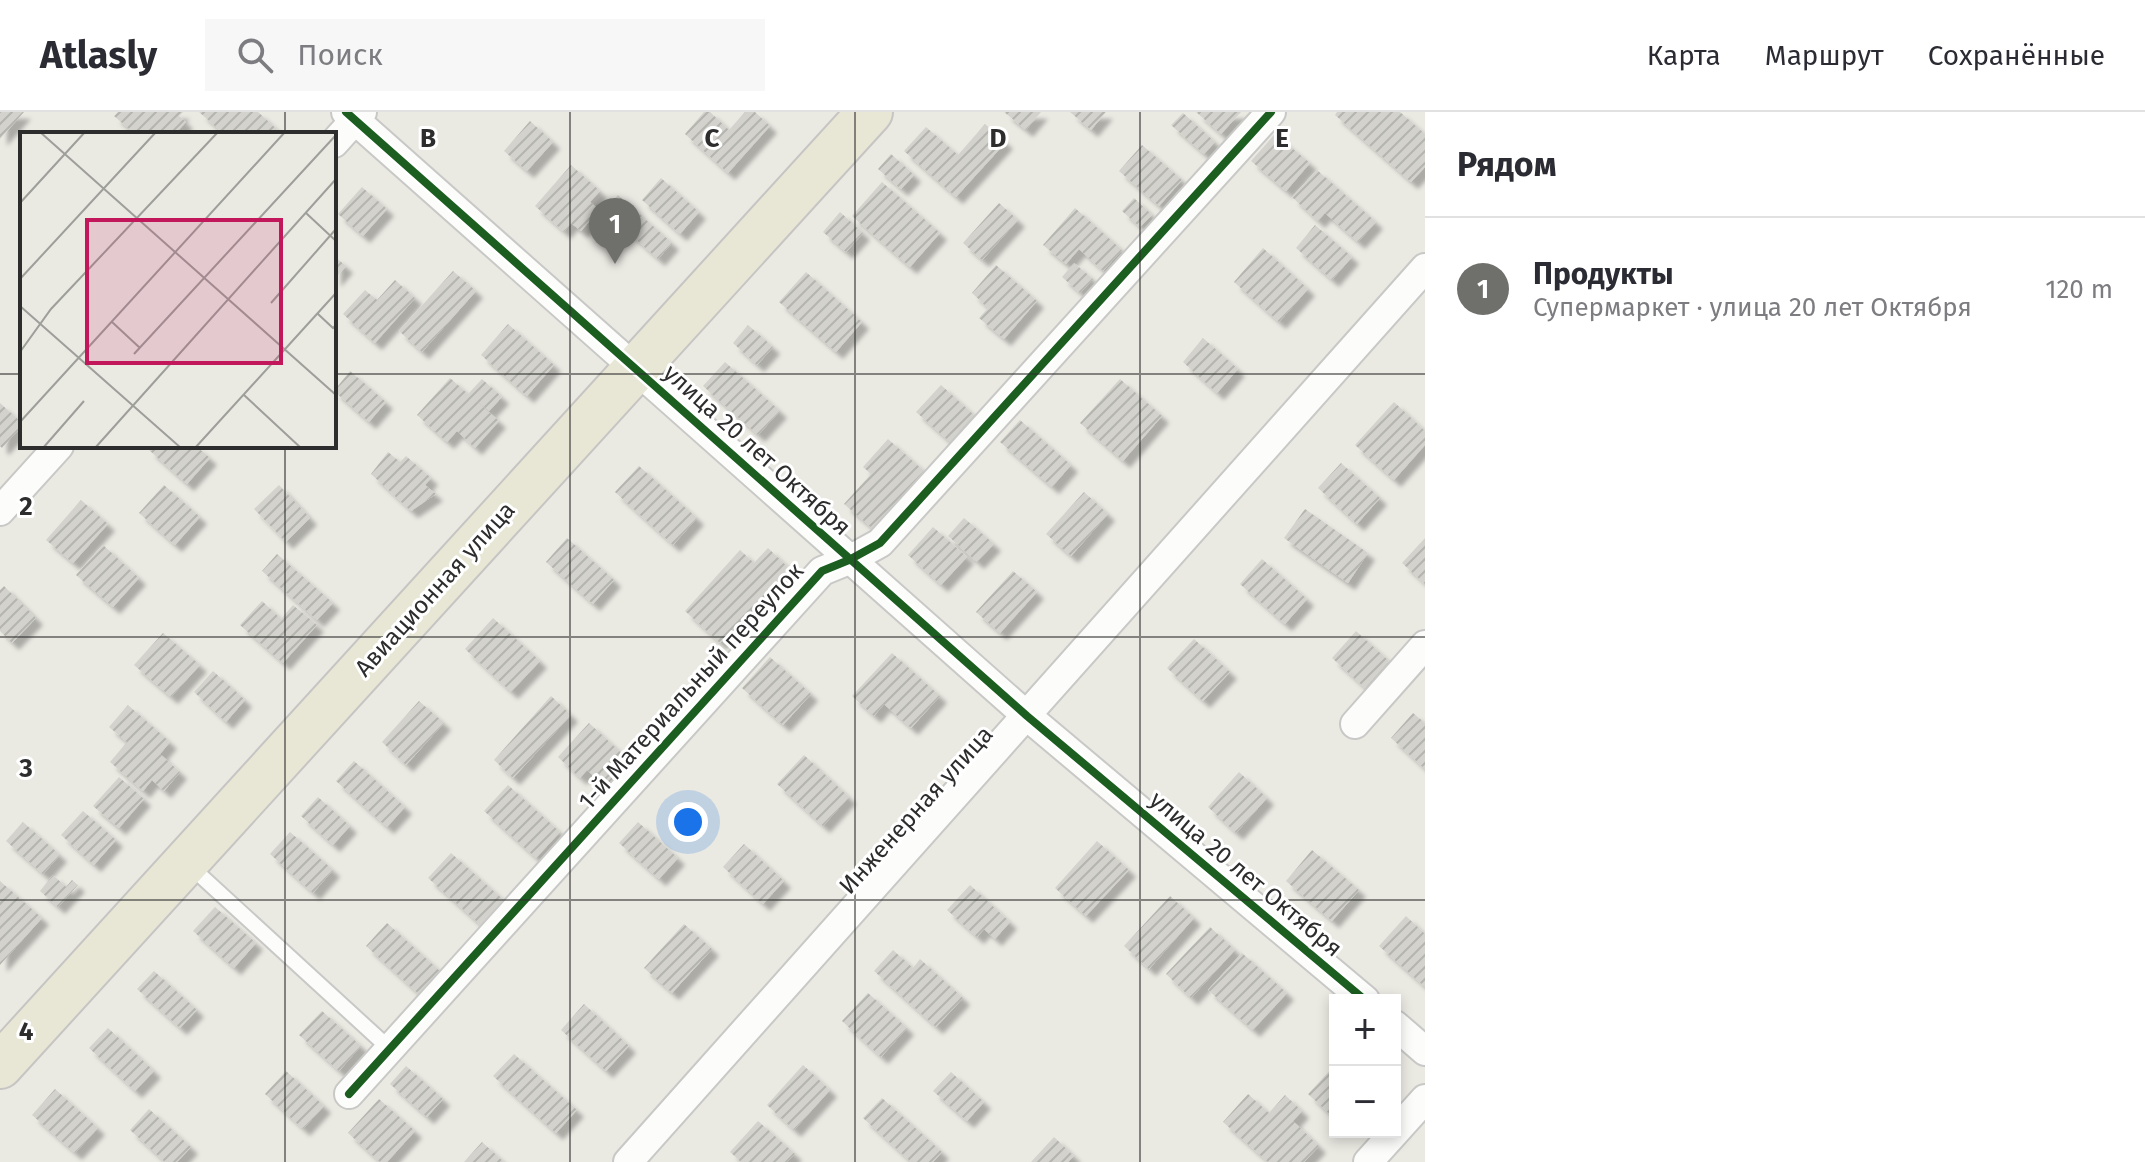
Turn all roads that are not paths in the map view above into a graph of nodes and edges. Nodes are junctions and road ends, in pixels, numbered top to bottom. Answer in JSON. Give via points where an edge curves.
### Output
{"nodes":[{"id":1,"x":870,"y":112,"type":"edge"},
{"id":2,"x":1271,"y":112,"type":"edge"},
{"id":3,"x":354,"y":115,"type":"edge"},
{"id":4,"x":336,"y":140,"type":"edge"},
{"id":5,"x":1425,"y":268,"type":"edge"},
{"id":6,"x":636,"y":369,"type":"junction"},
{"id":7,"x":57,"y":448,"type":"edge"},
{"id":8,"x":0,"y":511,"type":"edge"},
{"id":9,"x":849,"y":560,"type":"junction"},
{"id":10,"x":1425,"y":645,"type":"edge"},
{"id":11,"x":1027,"y":716,"type":"junction"},
{"id":12,"x":1355,"y":724,"type":"dead end"},
{"id":13,"x":186,"y":862,"type":"junction"},
{"id":14,"x":1358,"y":994,"type":"edge"},
{"id":15,"x":1401,"y":1030,"type":"edge"},
{"id":16,"x":391,"y":1050,"type":"junction"},
{"id":17,"x":1425,"y":1051,"type":"edge"},
{"id":18,"x":0,"y":1066,"type":"edge"},
{"id":19,"x":349,"y":1094,"type":"dead end"},
{"id":20,"x":1425,"y":1099,"type":"edge"},
{"id":21,"x":628,"y":1162,"type":"edge"},
{"id":22,"x":1368,"y":1162,"type":"edge"}],
"edges":[{"from":1,"to":6,"type":"main road","name":"Авиационная улица"},
{"from":2,"to":9,"type":"street","name":"1-й Материальный переулок","via":[[880,543]]},
{"from":3,"to":4,"type":"street"},
{"from":3,"to":6,"type":"street","name":"улица 20 лет Октября"},
{"from":5,"to":11,"type":"street","name":"Инженерная улица"},
{"from":6,"to":9,"type":"street","name":"улица 20 лет Октября"},
{"from":6,"to":13,"type":"main road","name":"Авиационная улица"},
{"from":7,"to":8,"type":"street"},
{"from":9,"to":11,"type":"street","name":"улица 20 лет Октября"},
{"from":9,"to":16,"type":"street","name":"1-й Материальный переулок","via":[[822,571]]},
{"from":10,"to":12,"type":"street"},
{"from":11,"to":14,"type":"street","name":"улица 20 лет Октября"},
{"from":11,"to":21,"type":"street","name":"Инженерная улица"},
{"from":13,"to":16,"type":"lane"},
{"from":13,"to":18,"type":"main road","name":"Авиационная улица"},
{"from":15,"to":17,"type":"street"},
{"from":16,"to":19,"type":"street","name":"1-й Материальный переулок"},
{"from":20,"to":22,"type":"street"}]}
